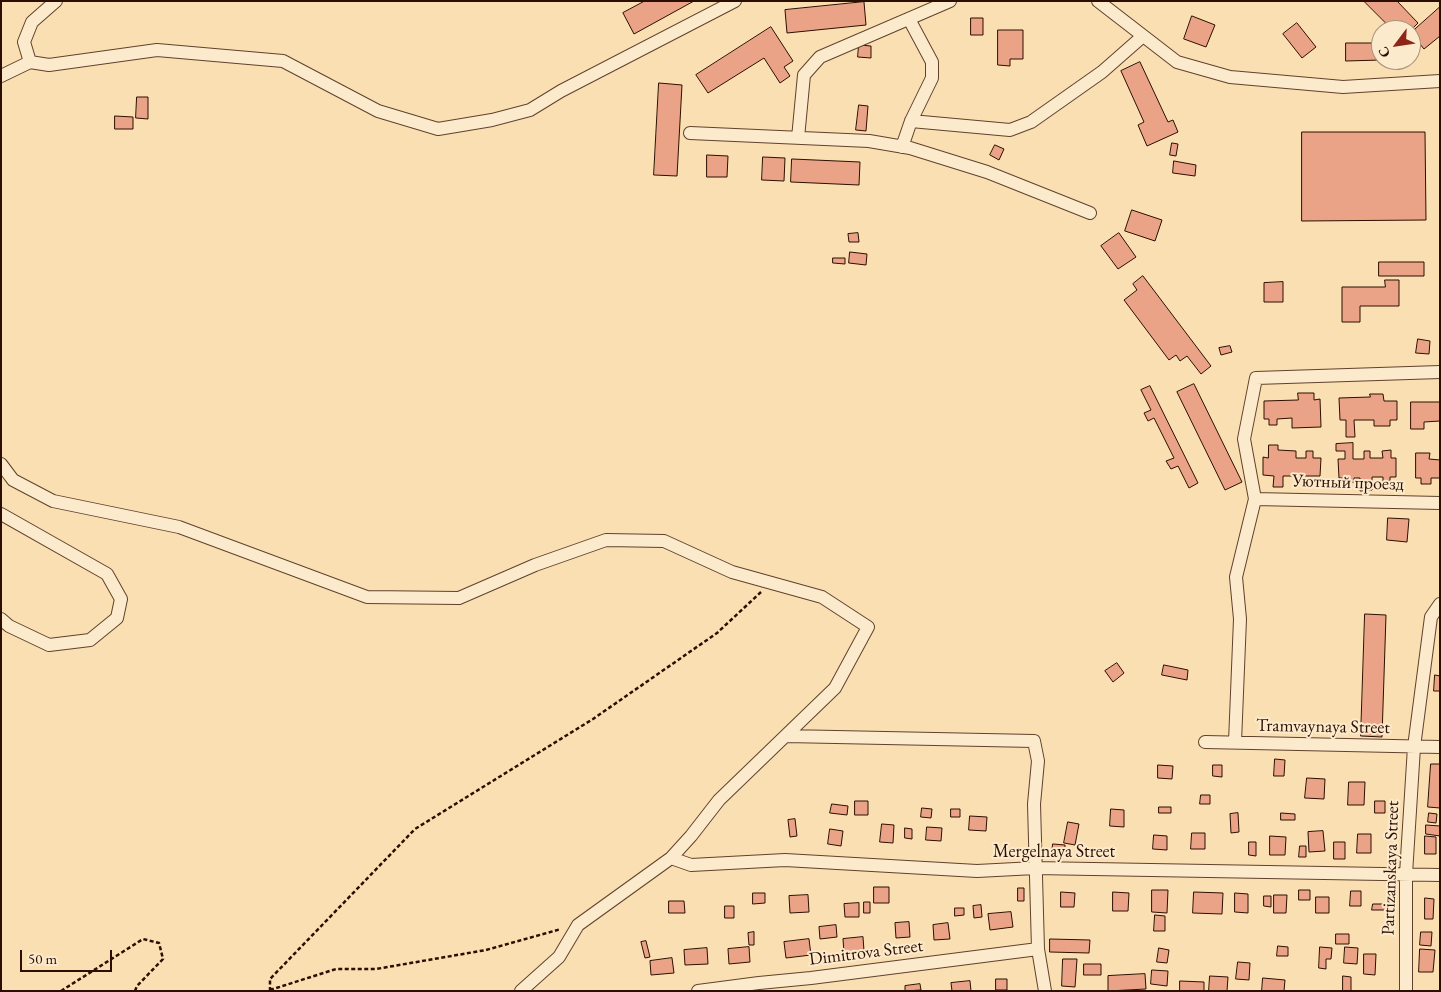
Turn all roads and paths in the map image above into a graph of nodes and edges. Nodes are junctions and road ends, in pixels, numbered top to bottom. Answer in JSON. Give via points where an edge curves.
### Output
{"nodes":[{"id":1,"x":56,"y":1,"type":"edge"},
{"id":2,"x":735,"y":1,"type":"edge"},
{"id":3,"x":950,"y":1,"type":"edge"},
{"id":4,"x":1098,"y":1,"type":"edge"},
{"id":5,"x":909,"y":19,"type":"junction"},
{"id":6,"x":1142,"y":36,"type":"junction"},
{"id":7,"x":30,"y":62,"type":"junction"},
{"id":8,"x":1,"y":76,"type":"edge"},
{"id":9,"x":1440,"y":81,"type":"edge"},
{"id":10,"x":911,"y":121,"type":"junction"},
{"id":11,"x":690,"y":133,"type":"dead end"},
{"id":12,"x":798,"y":138,"type":"junction"},
{"id":13,"x":902,"y":147,"type":"junction"},
{"id":14,"x":1090,"y":213,"type":"dead end"},
{"id":15,"x":1440,"y":372,"type":"edge"},
{"id":16,"x":1,"y":464,"type":"edge"},
{"id":17,"x":1255,"y":498,"type":"junction"},
{"id":18,"x":1440,"y":503,"type":"edge"},
{"id":19,"x":1,"y":514,"type":"edge"},
{"id":20,"x":771,"y":583,"type":"junction"},
{"id":21,"x":1440,"y":604,"type":"edge"},
{"id":22,"x":1,"y":619,"type":"edge"},
{"id":23,"x":786,"y":736,"type":"junction"},
{"id":24,"x":1205,"y":742,"type":"dead end"},
{"id":25,"x":1235,"y":742,"type":"junction"},
{"id":26,"x":1414,"y":747,"type":"junction"},
{"id":27,"x":1440,"y":747,"type":"edge"},
{"id":28,"x":671,"y":858,"type":"junction"},
{"id":29,"x":1035,"y":868,"type":"junction"},
{"id":30,"x":1406,"y":874,"type":"junction"},
{"id":31,"x":1440,"y":875,"type":"edge"},
{"id":32,"x":578,"y":925,"type":"junction"},
{"id":33,"x":1038,"y":949,"type":"junction"},
{"id":34,"x":759,"y":987,"type":"edge"},
{"id":35,"x":270,"y":990,"type":"edge"},
{"id":36,"x":61,"y":991,"type":"edge"},
{"id":37,"x":136,"y":991,"type":"edge"},
{"id":38,"x":521,"y":991,"type":"edge"},
{"id":39,"x":698,"y":991,"type":"edge"},
{"id":40,"x":1045,"y":991,"type":"edge"},
{"id":41,"x":1406,"y":991,"type":"edge"}],
"edges":[{"from":1,"to":7,"type":"street","via":[[32,22],[24,42]]},
{"from":2,"to":7,"type":"street","via":[[530,110],[438,129],[378,111],[283,61],[157,50],[49,64]]},
{"from":3,"to":5,"type":"street"},
{"from":4,"to":6,"type":"street"},
{"from":5,"to":10,"type":"street","via":[[932,62],[932,78]]},
{"from":5,"to":12,"type":"street","via":[[820,57],[804,75]]},
{"from":6,"to":9,"type":"street","via":[[1177,62],[1230,77],[1343,87]]},
{"from":6,"to":10,"type":"street","via":[[1102,72],[1031,122],[1010,130]]},
{"from":7,"to":8,"type":"street"},
{"from":10,"to":13,"type":"street"},
{"from":11,"to":12,"type":"street"},
{"from":12,"to":13,"type":"street","via":[[869,141]]},
{"from":13,"to":14,"type":"street","via":[[987,172]]},
{"from":15,"to":17,"type":"street","via":[[1256,378],[1244,439]]},
{"from":16,"to":20,"type":"street","via":[[13,480],[53,501],[179,527],[367,598],[458,598],[535,565],[606,540],[664,540],[732,572]]},
{"from":17,"to":18,"type":"street","name":"Уютный проезд"},
{"from":17,"to":25,"type":"street","via":[[1236,577],[1240,619]]},
{"from":19,"to":22,"type":"street","via":[[107,574],[121,599],[117,618],[90,640],[49,645]]},
{"from":20,"to":23,"type":"street","via":[[822,597],[868,627],[835,688]]},
{"from":20,"to":35,"type":"path","via":[[717,633],[593,719],[415,829],[270,979]]},
{"from":21,"to":26,"type":"street","name":"Partizanskaya Street","via":[[1431,617]]},
{"from":23,"to":28,"type":"street","via":[[719,800]]},
{"from":23,"to":29,"type":"street","via":[[1034,741],[1038,761],[1034,804]]},
{"from":24,"to":25,"type":"street","name":"Tramvaynaya Street"},
{"from":25,"to":26,"type":"street","name":"Tramvaynaya Street"},
{"from":26,"to":27,"type":"street","name":"Tramvaynaya Street"},
{"from":26,"to":30,"type":"street","name":"Partizanskaya Street"},
{"from":28,"to":29,"type":"street","name":"Mergelnaya Street","via":[[691,865],[785,860],[977,871]]},
{"from":28,"to":32,"type":"street"},
{"from":29,"to":30,"type":"street","name":"Mergelnaya Street"},
{"from":29,"to":33,"type":"street"},
{"from":30,"to":31,"type":"street","name":"Mergelnaya Street"},
{"from":30,"to":41,"type":"street","name":"Partizanskaya Street"},
{"from":32,"to":35,"type":"path","via":[[486,950],[376,969],[336,969]]},
{"from":32,"to":38,"type":"street","via":[[559,957]]},
{"from":33,"to":34,"type":"street","name":"Dimitrova Street"},
{"from":33,"to":40,"type":"street"},
{"from":34,"to":39,"type":"street","name":"Dimitrova Street"},
{"from":36,"to":37,"type":"path","via":[[143,939],[159,942],[164,959],[137,986]]}]}
